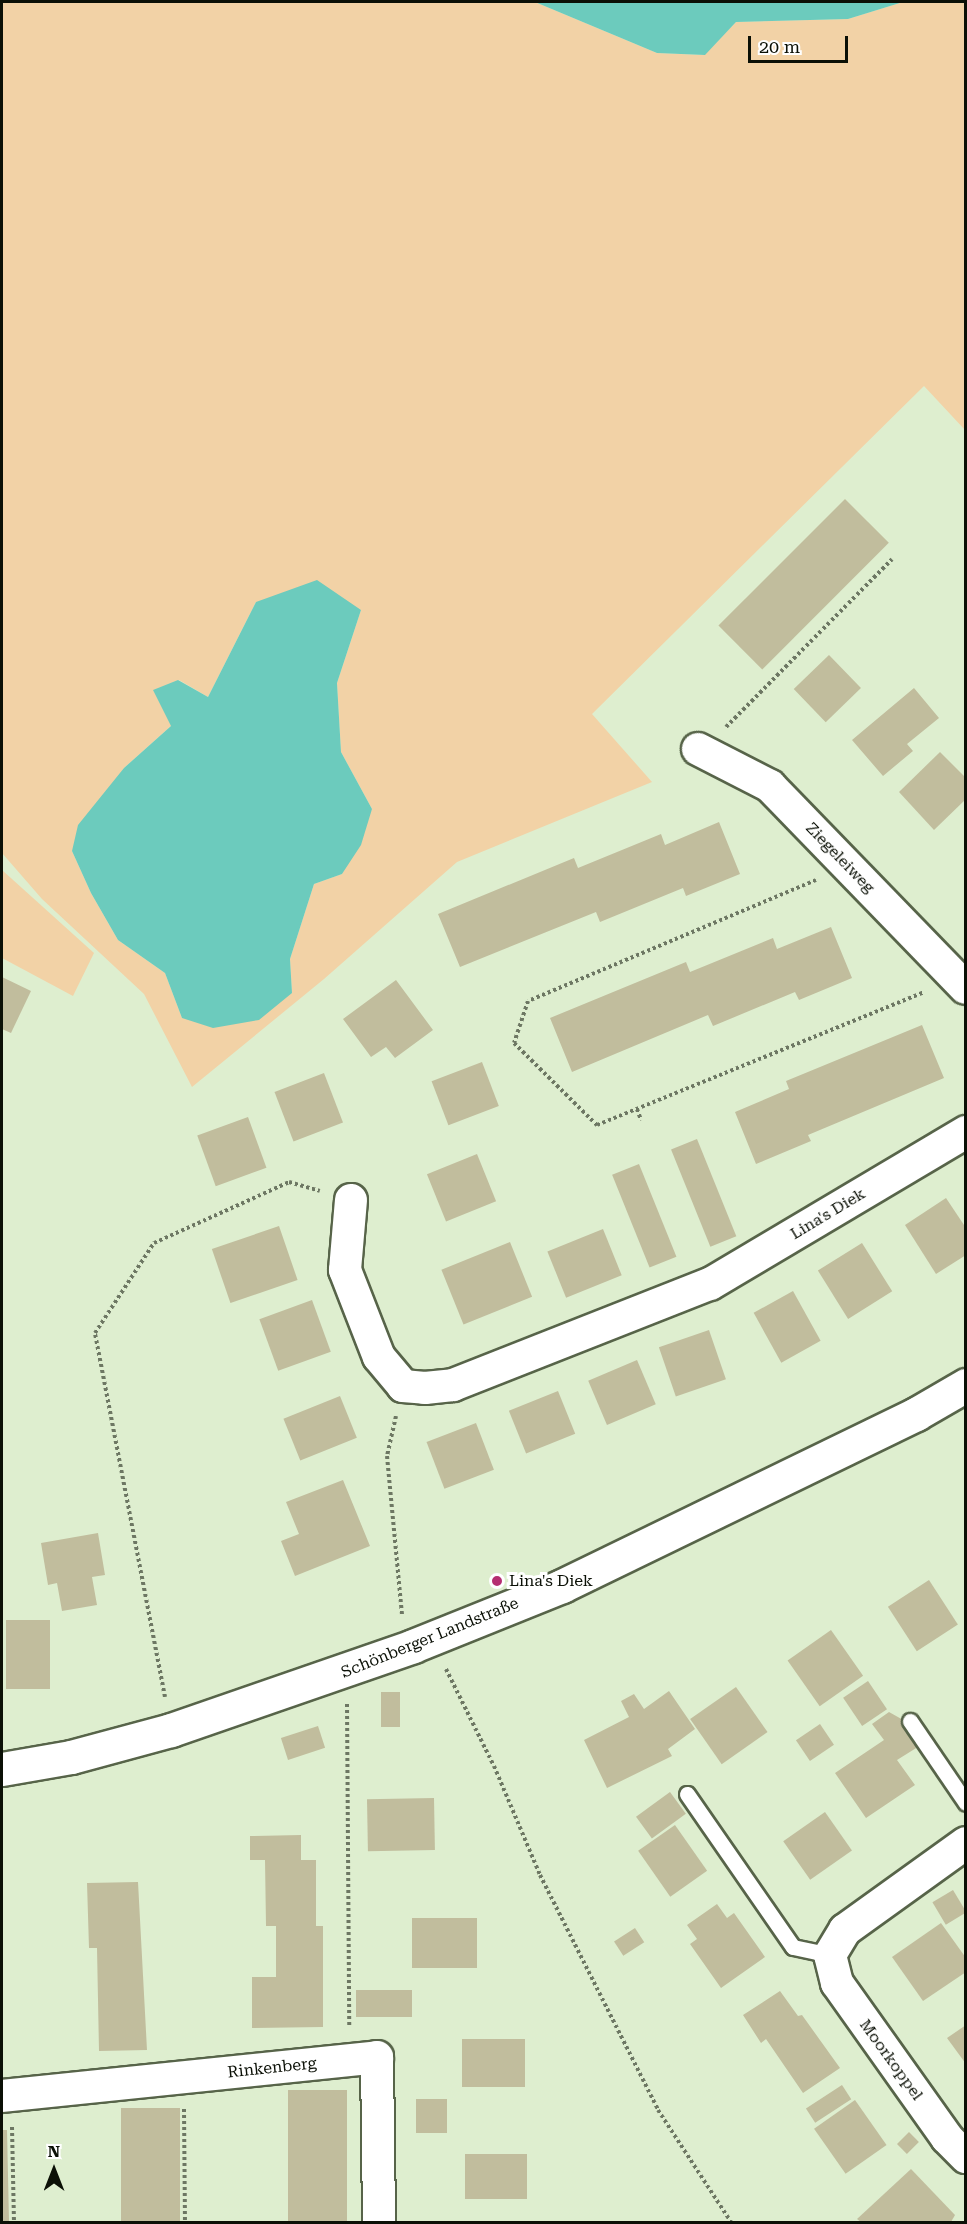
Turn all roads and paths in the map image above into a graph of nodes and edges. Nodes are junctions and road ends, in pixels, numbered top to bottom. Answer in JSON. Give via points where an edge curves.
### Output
{"nodes":[{"id":1,"x":892,"y":559,"type":"dead end"},
{"id":2,"x":698,"y":749,"type":"joint"},
{"id":3,"x":843,"y":860,"type":"junction"},
{"id":4,"x":957,"y":980,"type":"edge"},
{"id":5,"x":637,"y":1109,"type":"junction"},
{"id":6,"x":641,"y":1120,"type":"dead end"},
{"id":7,"x":966,"y":1132,"type":"edge"},
{"id":8,"x":351,"y":1200,"type":"joint"},
{"id":9,"x":966,"y":1385,"type":"edge"},
{"id":10,"x":403,"y":1386,"type":"junction"},
{"id":11,"x":422,"y":1642,"type":"junction"},
{"id":12,"x":337,"y":1675,"type":"junction"},
{"id":13,"x":910,"y":1721,"type":"dead end"},
{"id":14,"x":171,"y":1730,"type":"junction"},
{"id":15,"x":2,"y":1769,"type":"edge"},
{"id":16,"x":687,"y":1794,"type":"dead end"},
{"id":17,"x":966,"y":1803,"type":"edge"},
{"id":18,"x":966,"y":1843,"type":"edge"},
{"id":19,"x":830,"y":1955,"type":"junction"},
{"id":20,"x":350,"y":2059,"type":"junction"},
{"id":21,"x":184,"y":2078,"type":"junction"},
{"id":22,"x":7,"y":2095,"type":"edge"},
{"id":23,"x":966,"y":2157,"type":"edge"},
{"id":24,"x":14,"y":2223,"type":"edge"},
{"id":25,"x":185,"y":2223,"type":"edge"},
{"id":26,"x":379,"y":2223,"type":"edge"},
{"id":27,"x":731,"y":2223,"type":"edge"}],
"edges":[{"from":1,"to":2,"type":"path","via":[[741,714]]},
{"from":2,"to":3,"type":"street","name":"Ziegeleiweg","via":[[770,786]]},
{"from":3,"to":4,"type":"street","name":"Ziegeleiweg"},
{"from":3,"to":5,"type":"path","via":[[816,880],[528,1001],[514,1043],[597,1125]]},
{"from":4,"to":5,"type":"path"},
{"from":5,"to":6,"type":"path"},
{"from":7,"to":10,"type":"street","name":"Lina's Diek","via":[[710,1284],[453,1384]]},
{"from":8,"to":10,"type":"street","via":[[345,1270],[379,1357]]},
{"from":8,"to":14,"type":"path","via":[[289,1182],[154,1243],[95,1333]]},
{"from":9,"to":11,"type":"main road","name":"Schönberger Landstraße","via":[[916,1414],[562,1586]]},
{"from":10,"to":11,"type":"path","via":[[387,1456],[402,1614]]},
{"from":11,"to":12,"type":"main road","name":"Schönberger Landstraße"},
{"from":11,"to":27,"type":"path","via":[[494,1766],[540,1875],[658,2110]]},
{"from":12,"to":14,"type":"main road","name":"Schönberger Landstraße"},
{"from":12,"to":20,"type":"path","via":[[348,1705]]},
{"from":13,"to":17,"type":"lane"},
{"from":14,"to":15,"type":"main road","name":"Schönberger Landstraße","via":[[71,1757]]},
{"from":16,"to":19,"type":"lane","via":[[793,1947]]},
{"from":18,"to":19,"type":"street","via":[[845,1930]]},
{"from":19,"to":23,"type":"street","name":"Moorkoppel","via":[[837,1983],[947,2138]]},
{"from":20,"to":21,"type":"street","name":"Rinkenberg"},
{"from":20,"to":26,"type":"street","name":"Rinkenberg","via":[[377,2057]]},
{"from":21,"to":22,"type":"street","name":"Rinkenberg"},
{"from":21,"to":25,"type":"path"},
{"from":22,"to":24,"type":"path"}]}
